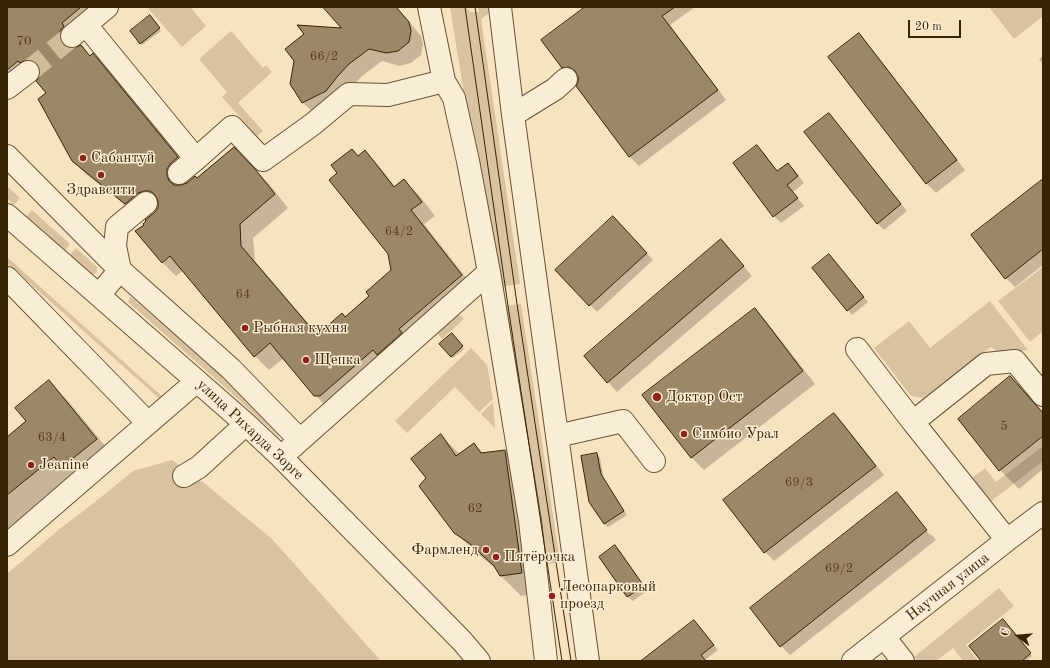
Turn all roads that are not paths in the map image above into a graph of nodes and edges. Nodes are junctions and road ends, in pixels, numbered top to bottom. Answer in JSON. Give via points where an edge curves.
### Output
{"nodes":[{"id":1,"x":107,"y":7,"type":"edge"},
{"id":2,"x":429,"y":7,"type":"edge"},
{"id":3,"x":500,"y":7,"type":"edge"},
{"id":4,"x":28,"y":72,"type":"tunnel mouth"},
{"id":5,"x":566,"y":79,"type":"dead end"},
{"id":6,"x":444,"y":81,"type":"junction"},
{"id":7,"x":7,"y":88,"type":"edge"},
{"id":8,"x":513,"y":115,"type":"junction"},
{"id":9,"x":7,"y":156,"type":"edge"},
{"id":10,"x":196,"y":159,"type":"junction"},
{"id":11,"x":179,"y":173,"type":"dead end"},
{"id":12,"x":146,"y":203,"type":"dead end"},
{"id":13,"x":7,"y":216,"type":"edge"},
{"id":14,"x":120,"y":270,"type":"junction"},
{"id":15,"x":489,"y":272,"type":"junction"},
{"id":16,"x":7,"y":278,"type":"edge"},
{"id":17,"x":99,"y":295,"type":"junction"},
{"id":18,"x":857,"y":349,"type":"dead end"},
{"id":19,"x":197,"y":381,"type":"junction"},
{"id":20,"x":1043,"y":395,"type":"edge"},
{"id":21,"x":913,"y":422,"type":"junction"},
{"id":22,"x":148,"y":423,"type":"junction"},
{"id":23,"x":246,"y":424,"type":"junction"},
{"id":24,"x":557,"y":436,"type":"junction"},
{"id":25,"x":300,"y":440,"type":"junction"},
{"id":26,"x":281,"y":457,"type":"junction"},
{"id":27,"x":654,"y":461,"type":"dead end"},
{"id":28,"x":184,"y":476,"type":"dead end"},
{"id":29,"x":1043,"y":513,"type":"edge"},
{"id":30,"x":1007,"y":540,"type":"junction"},
{"id":31,"x":7,"y":545,"type":"edge"},
{"id":32,"x":884,"y":637,"type":"junction"},
{"id":33,"x":479,"y":661,"type":"edge"},
{"id":34,"x":546,"y":661,"type":"edge"},
{"id":35,"x":588,"y":661,"type":"edge"},
{"id":36,"x":853,"y":661,"type":"edge"},
{"id":37,"x":902,"y":661,"type":"edge"}],
"edges":[{"from":1,"to":10,"type":"street","via":[[79,30]]},
{"from":2,"to":6,"type":"street"},
{"from":3,"to":8,"type":"street"},
{"from":4,"to":7,"type":"street"},
{"from":5,"to":8,"type":"street","via":[[555,89]]},
{"from":6,"to":10,"type":"street","via":[[388,95],[349,94],[263,160],[232,127]]},
{"from":6,"to":15,"type":"street","via":[[454,98]]},
{"from":8,"to":24,"type":"street"},
{"from":9,"to":14,"type":"street"},
{"from":10,"to":11,"type":"street"},
{"from":12,"to":14,"type":"street","via":[[117,227],[115,246]]},
{"from":13,"to":17,"type":"street","name":"улица Рихарда Зорге"},
{"from":14,"to":17,"type":"street"},
{"from":14,"to":25,"type":"street","via":[[231,369]]},
{"from":15,"to":25,"type":"street"},
{"from":15,"to":34,"type":"street","via":[[530,521]]},
{"from":16,"to":22,"type":"street"},
{"from":17,"to":19,"type":"street","name":"улица Рихарда Зорге"},
{"from":18,"to":21,"type":"street"},
{"from":19,"to":22,"type":"street"},
{"from":19,"to":23,"type":"street","name":"улица Рихарда Зорге"},
{"from":20,"to":21,"type":"street","via":[[1015,361],[986,364]]},
{"from":21,"to":30,"type":"street"},
{"from":22,"to":31,"type":"street"},
{"from":23,"to":26,"type":"street","name":"улица Рихарда Зорге"},
{"from":23,"to":28,"type":"street","via":[[199,468]]},
{"from":24,"to":27,"type":"street","via":[[623,421]]},
{"from":24,"to":35,"type":"street"},
{"from":25,"to":26,"type":"street"},
{"from":26,"to":33,"type":"street","name":"улица Рихарда Зорге"},
{"from":29,"to":30,"type":"street","name":"Научная улица"},
{"from":30,"to":32,"type":"street","name":"Научная улица"},
{"from":32,"to":36,"type":"street","name":"Научная улица"},
{"from":32,"to":37,"type":"street"}]}
